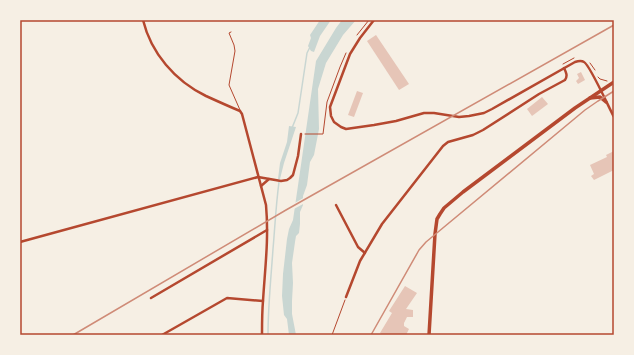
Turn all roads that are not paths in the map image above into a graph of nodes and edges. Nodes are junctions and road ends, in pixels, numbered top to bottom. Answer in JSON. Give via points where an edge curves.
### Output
{"nodes":[{"id":1,"x":143,"y":20,"type":"edge"},
{"id":2,"x":374,"y":20,"type":"edge"},
{"id":3,"x":231,"y":32,"type":"dead end"},
{"id":4,"x":564,"y":68,"type":"junction"},
{"id":5,"x":614,"y":82,"type":"edge"},
{"id":6,"x":601,"y":90,"type":"junction"},
{"id":7,"x":589,"y":98,"type":"junction"},
{"id":8,"x":606,"y":102,"type":"junction"},
{"id":9,"x":240,"y":111,"type":"junction"},
{"id":10,"x":614,"y":117,"type":"edge"},
{"id":11,"x":301,"y":134,"type":"dead end"},
{"id":12,"x":258,"y":177,"type":"junction"},
{"id":13,"x":269,"y":179,"type":"junction"},
{"id":14,"x":261,"y":186,"type":"junction"},
{"id":15,"x":336,"y":205,"type":"dead end"},
{"id":16,"x":268,"y":229,"type":"junction"},
{"id":17,"x":20,"y":242,"type":"edge"},
{"id":18,"x":365,"y":253,"type":"junction"},
{"id":19,"x":346,"y":297,"type":"road end"},
{"id":20,"x":151,"y":298,"type":"dead end"},
{"id":21,"x":263,"y":302,"type":"junction"},
{"id":22,"x":162,"y":335,"type":"edge"},
{"id":23,"x":262,"y":335,"type":"edge"},
{"id":24,"x":429,"y":335,"type":"edge"}],
"edges":[{"from":1,"to":9,"type":"street","via":[[158,55],[176,76],[204,95]]},
{"from":2,"to":4,"type":"street","via":[[350,54],[330,107],[334,122],[341,128],[352,129],[424,113],[459,117],[484,113]]},
{"from":3,"to":9,"type":"lane","via":[[229,33],[235,55],[230,85]]},
{"from":4,"to":6,"type":"street","via":[[575,62],[586,62]]},
{"from":4,"to":18,"type":"street","via":[[567,74],[565,80],[483,130],[443,146],[382,224]]},
{"from":5,"to":6,"type":"main road"},
{"from":6,"to":7,"type":"main road"},
{"from":6,"to":8,"type":"street"},
{"from":7,"to":8,"type":"main road","via":[[600,97]]},
{"from":7,"to":24,"type":"main road","via":[[444,208],[437,219],[435,234]]},
{"from":8,"to":10,"type":"street"},
{"from":9,"to":12,"type":"street"},
{"from":11,"to":13,"type":"street","via":[[293,175],[281,181]]},
{"from":12,"to":13,"type":"street"},
{"from":12,"to":14,"type":"street"},
{"from":12,"to":17,"type":"street"},
{"from":13,"to":14,"type":"street"},
{"from":14,"to":16,"type":"street"},
{"from":15,"to":18,"type":"street","via":[[358,247]]},
{"from":16,"to":20,"type":"street"},
{"from":16,"to":21,"type":"street"},
{"from":18,"to":19,"type":"street"},
{"from":21,"to":22,"type":"street","via":[[227,298]]},
{"from":21,"to":23,"type":"street"}]}
